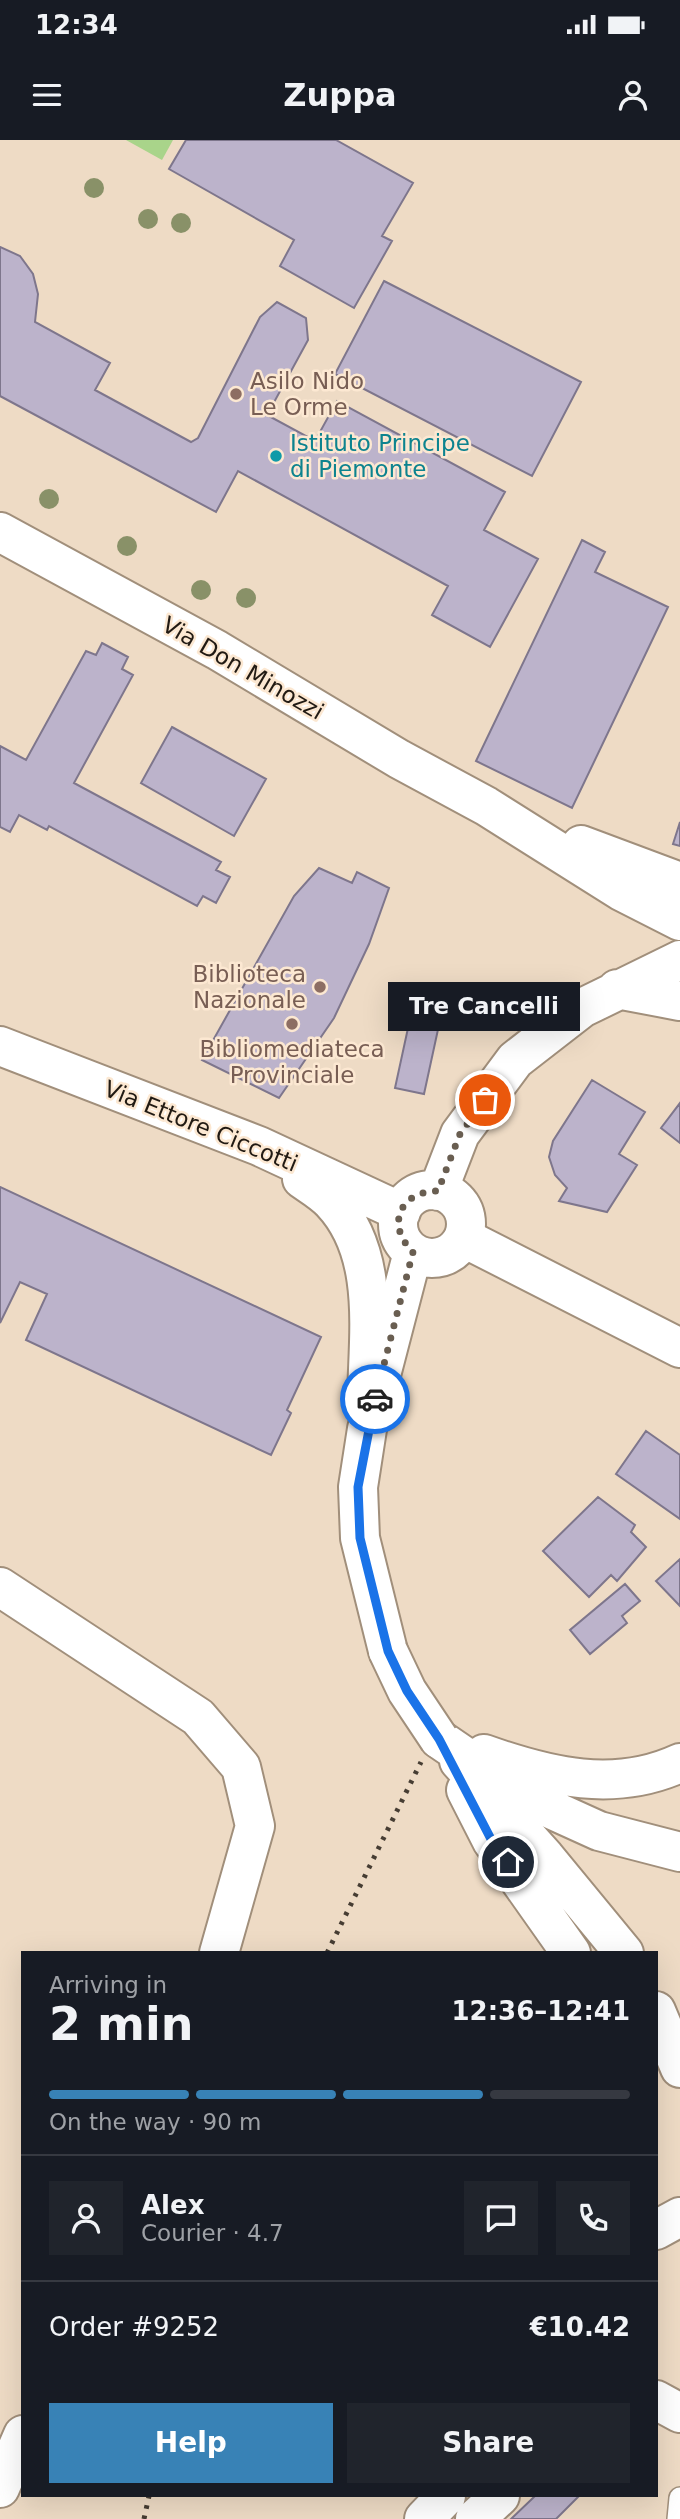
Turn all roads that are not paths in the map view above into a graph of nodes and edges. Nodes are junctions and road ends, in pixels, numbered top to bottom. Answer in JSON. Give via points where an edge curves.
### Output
{"nodes":[{"id":1,"x":0,"y":532,"type":"edge"},
{"id":2,"x":486,"y":806,"type":"junction"},
{"id":3,"x":680,"y":882,"type":"edge"},
{"id":4,"x":680,"y":921,"type":"edge"},
{"id":5,"x":680,"y":960,"type":"edge"},
{"id":6,"x":617,"y":989,"type":"junction"},
{"id":7,"x":680,"y":1001,"type":"edge"},
{"id":8,"x":0,"y":1046,"type":"edge"},
{"id":9,"x":259,"y":1146,"type":"junction"},
{"id":10,"x":438,"y":1191,"type":"junction"},
{"id":11,"x":401,"y":1212,"type":"junction"},
{"id":12,"x":464,"y":1238,"type":"junction"},
{"id":13,"x":413,"y":1252,"type":"junction"},
{"id":14,"x":680,"y":1348,"type":"edge"},
{"id":15,"x":367,"y":1429,"type":"junction"},
{"id":16,"x":0,"y":1587,"type":"edge"},
{"id":17,"x":439,"y":1739,"type":"junction"},
{"id":18,"x":664,"y":1770,"type":"edge"},
{"id":19,"x":680,"y":1852,"type":"edge"},
{"id":20,"x":220,"y":1951,"type":"edge"},
{"id":21,"x":570,"y":1951,"type":"edge"},
{"id":22,"x":622,"y":1951,"type":"edge"},
{"id":23,"x":658,"y":2016,"type":"edge"},
{"id":24,"x":680,"y":2068,"type":"edge"},
{"id":25,"x":680,"y":2217,"type":"edge"},
{"id":26,"x":658,"y":2229,"type":"edge"},
{"id":27,"x":658,"y":2401,"type":"edge"},
{"id":28,"x":680,"y":2413,"type":"edge"},
{"id":29,"x":21,"y":2440,"type":"edge"},
{"id":30,"x":0,"y":2488,"type":"edge"},
{"id":31,"x":445,"y":2497,"type":"edge"},
{"id":32,"x":499,"y":2497,"type":"edge"},
{"id":33,"x":680,"y":2498,"type":"edge"},
{"id":34,"x":424,"y":2519,"type":"edge"},
{"id":35,"x":475,"y":2519,"type":"edge"},
{"id":36,"x":678,"y":2519,"type":"edge"}],
"edges":[{"from":1,"to":2,"type":"main road","name":"Via Don Minozzi","via":[[218,650]]},
{"from":2,"to":3,"type":"main road"},
{"from":2,"to":4,"type":"main road","via":[[621,891]]},
{"from":5,"to":6,"type":"main road"},
{"from":6,"to":7,"type":"main road"},
{"from":6,"to":10,"type":"main road","via":[[582,1007],[514,1060],[460,1134]]},
{"from":8,"to":9,"type":"main road","name":"Via Ettore Ciccotti"},
{"from":9,"to":11,"type":"main road","name":"Via Ettore Ciccotti"},
{"from":9,"to":15,"type":"main road","via":[[332,1202],[355,1235],[368,1284]]},
{"from":10,"to":11,"type":"main road","via":[[416,1195]]},
{"from":10,"to":12,"type":"main road","via":[[448,1194],[462,1209]]},
{"from":11,"to":13,"type":"main road","via":[[399,1234]]},
{"from":12,"to":13,"type":"main road","via":[[441,1257]]},
{"from":12,"to":14,"type":"main road"},
{"from":13,"to":15,"type":"main road"},
{"from":15,"to":17,"type":"main road","bridge":true,"via":[[358,1487],[360,1538],[388,1651],[407,1691]]},
{"from":16,"to":20,"type":"main road","via":[[198,1717],[240,1767],[255,1825]]},
{"from":17,"to":18,"type":"main road","via":[[536,1772],[612,1781]]},
{"from":17,"to":19,"type":"main road","via":[[524,1797],[598,1831]]},
{"from":17,"to":21,"type":"main road","via":[[492,1841]]},
{"from":17,"to":22,"type":"main road"},
{"from":23,"to":24,"type":"main road"},
{"from":25,"to":26,"type":"main road"},
{"from":27,"to":28,"type":"main road"},
{"from":29,"to":30,"type":"main road"},
{"from":31,"to":34,"type":"main road"},
{"from":32,"to":35,"type":"main road"},
{"from":33,"to":36,"type":"lane"}]}
